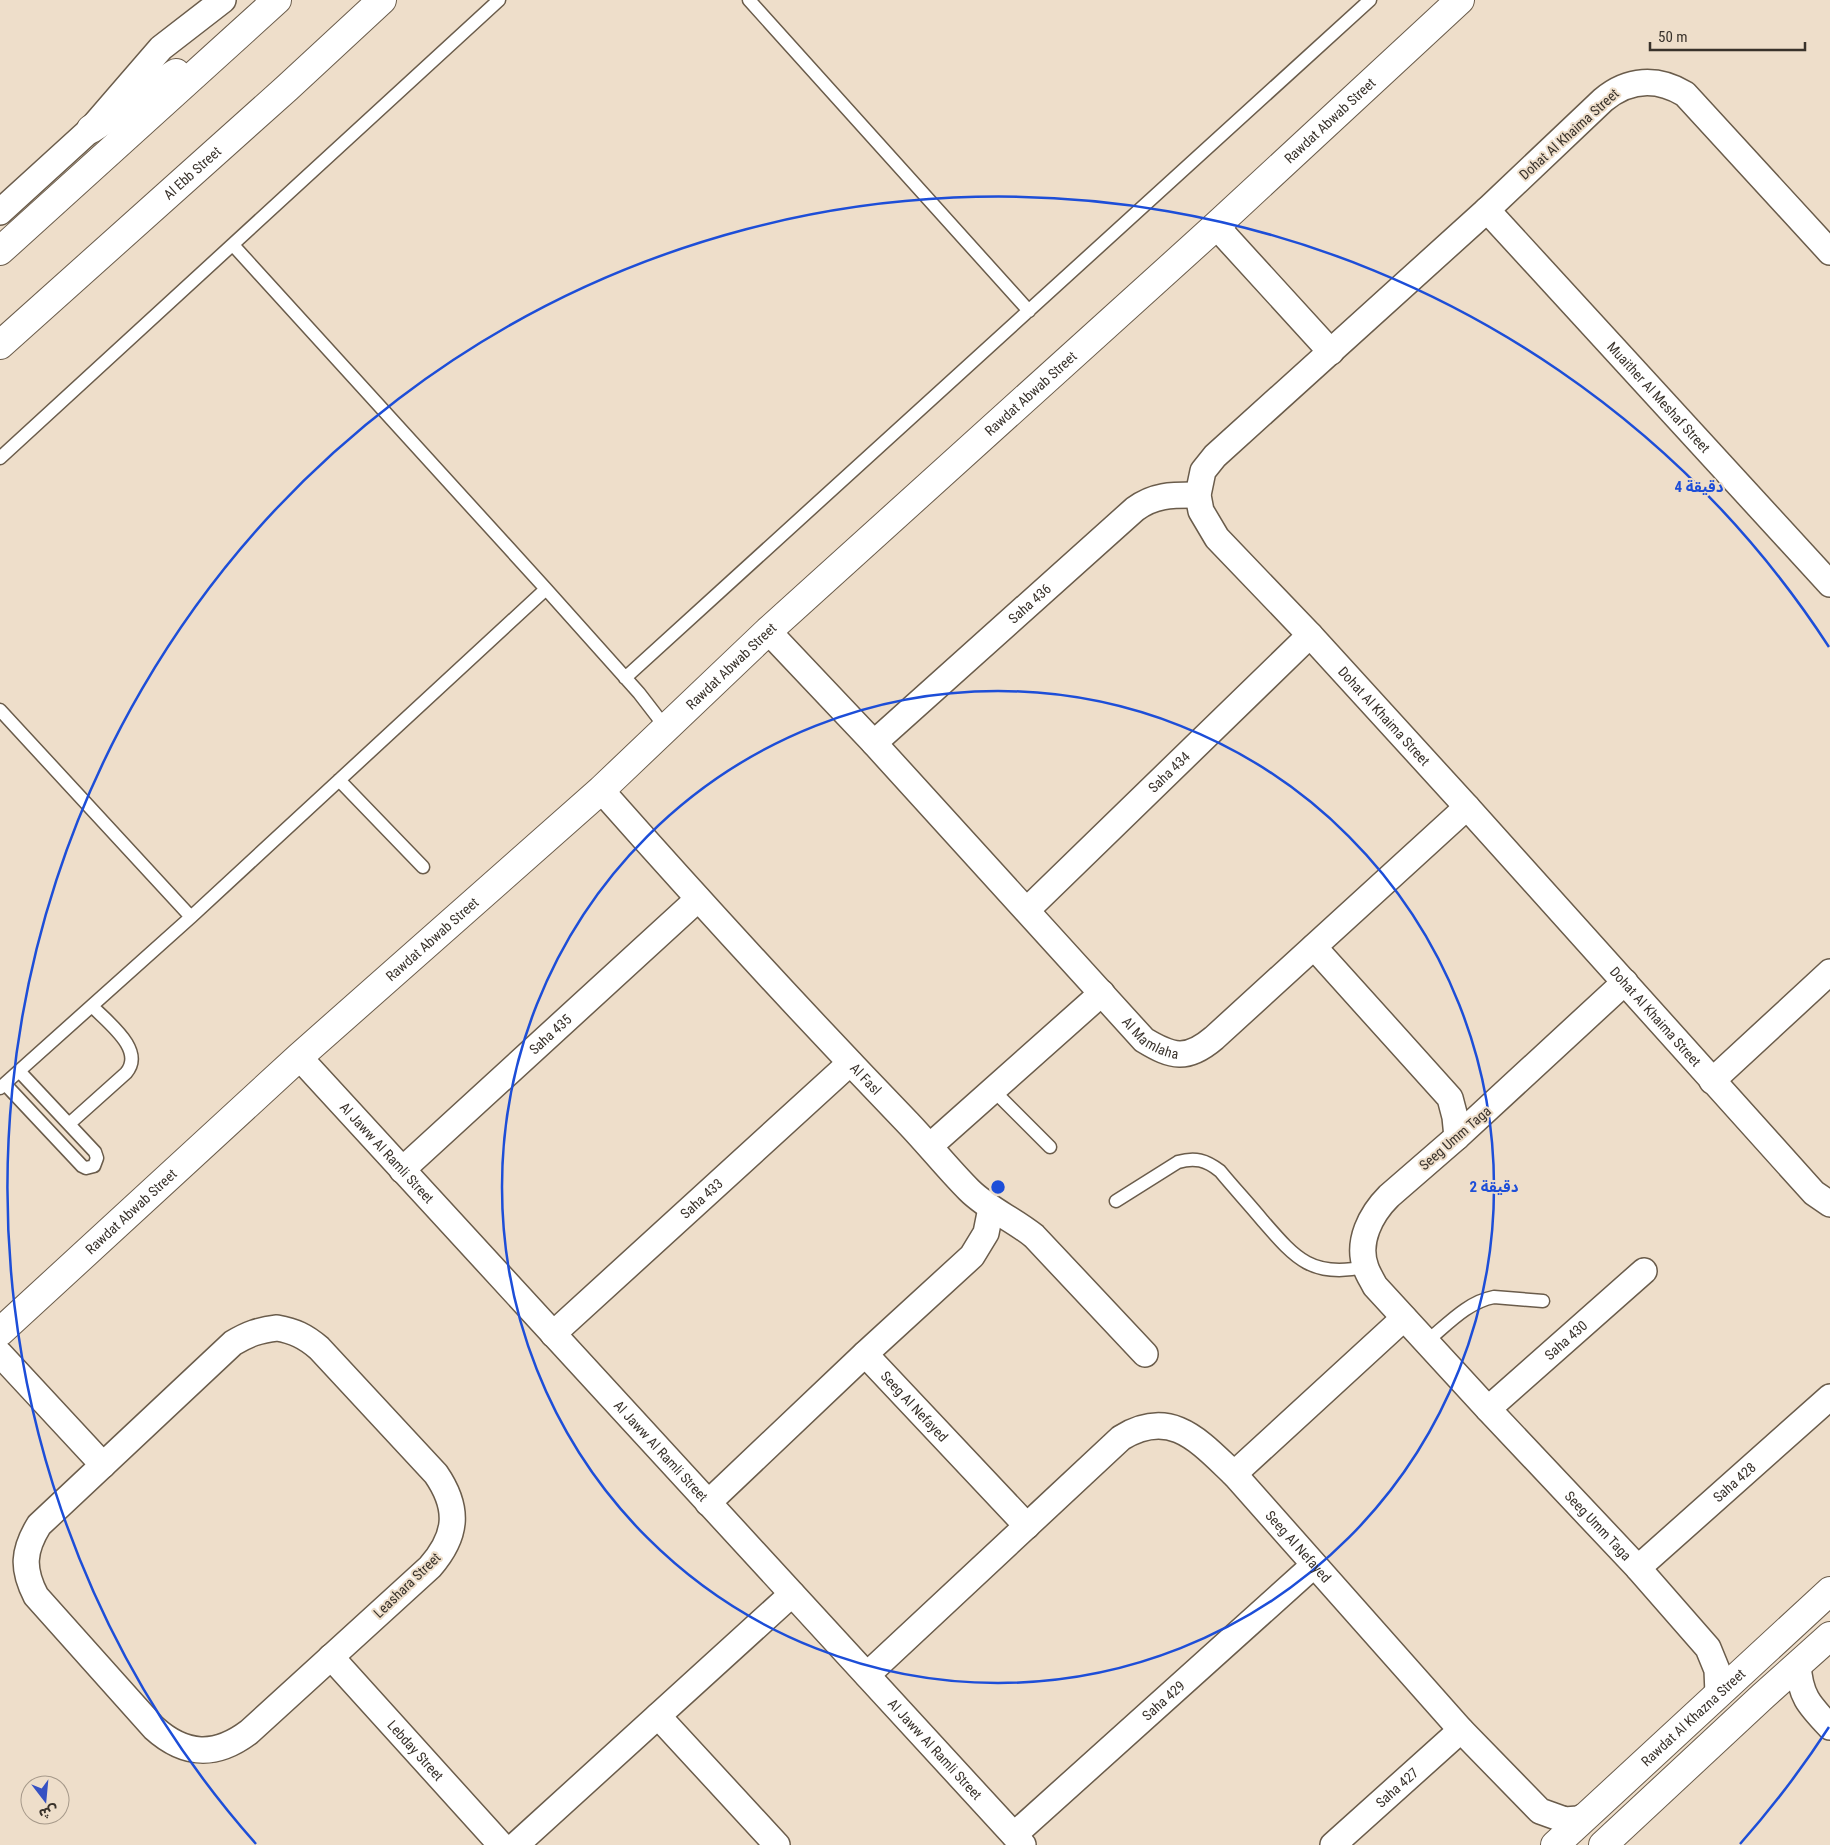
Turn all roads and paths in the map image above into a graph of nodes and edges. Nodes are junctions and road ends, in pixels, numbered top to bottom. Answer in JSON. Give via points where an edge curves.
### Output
{"nodes":[{"id":1,"x":223,"y":0,"type":"edge"},
{"id":2,"x":278,"y":0,"type":"edge"},
{"id":3,"x":382,"y":0,"type":"edge"},
{"id":4,"x":499,"y":0,"type":"edge"},
{"id":5,"x":749,"y":0,"type":"edge"},
{"id":6,"x":1460,"y":0,"type":"edge"},
{"id":7,"x":1368,"y":1,"type":"edge"},
{"id":8,"x":250,"y":24,"type":"junction"},
{"id":9,"x":91,"y":129,"type":"junction"},
{"id":10,"x":1486,"y":210,"type":"junction"},
{"id":11,"x":0,"y":212,"type":"edge"},
{"id":12,"x":1216,"y":226,"type":"junction"},
{"id":13,"x":233,"y":245,"type":"junction"},
{"id":14,"x":0,"y":250,"type":"edge"},
{"id":15,"x":1830,"y":252,"type":"edge"},
{"id":16,"x":1029,"y":311,"type":"junction"},
{"id":17,"x":0,"y":345,"type":"edge"},
{"id":18,"x":1331,"y":352,"type":"junction"},
{"id":19,"x":0,"y":458,"type":"edge"},
{"id":20,"x":1198,"y":495,"type":"junction"},
{"id":21,"x":1830,"y":584,"type":"edge"},
{"id":22,"x":546,"y":589,"type":"junction"},
{"id":23,"x":768,"y":631,"type":"junction"},
{"id":24,"x":1310,"y":635,"type":"junction"},
{"id":25,"x":625,"y":678,"type":"junction"},
{"id":26,"x":0,"y":710,"type":"edge"},
{"id":27,"x":666,"y":728,"type":"junction"},
{"id":28,"x":874,"y":743,"type":"junction"},
{"id":29,"x":339,"y":780,"type":"junction"},
{"id":30,"x":601,"y":790,"type":"junction"},
{"id":31,"x":1467,"y":807,"type":"junction"},
{"id":32,"x":424,"y":867,"type":"dead end"},
{"id":33,"x":698,"y":899,"type":"junction"},
{"id":34,"x":1027,"y":910,"type":"junction"},
{"id":35,"x":191,"y":917,"type":"junction"},
{"id":36,"x":1314,"y":947,"type":"junction"},
{"id":37,"x":1830,"y":972,"type":"edge"},
{"id":38,"x":1625,"y":982,"type":"junction"},
{"id":39,"x":1102,"y":993,"type":"junction"},
{"id":40,"x":92,"y":1006,"type":"junction"},
{"id":41,"x":299,"y":1057,"type":"junction"},
{"id":42,"x":850,"y":1063,"type":"junction"},
{"id":43,"x":20,"y":1071,"type":"junction"},
{"id":44,"x":1712,"y":1081,"type":"junction"},
{"id":45,"x":3,"y":1086,"type":"edge"},
{"id":46,"x":993,"y":1090,"type":"junction"},
{"id":47,"x":1450,"y":1098,"type":"junction"},
{"id":48,"x":1493,"y":1104,"type":"junction"},
{"id":49,"x":70,"y":1124,"type":"junction"},
{"id":50,"x":1457,"y":1137,"type":"junction"},
{"id":51,"x":930,"y":1146,"type":"junction"},
{"id":52,"x":1050,"y":1147,"type":"dead end"},
{"id":53,"x":402,"y":1170,"type":"junction"},
{"id":54,"x":1116,"y":1201,"type":"dead end"},
{"id":55,"x":1830,"y":1204,"type":"edge"},
{"id":56,"x":991,"y":1208,"type":"junction"},
{"id":57,"x":1365,"y":1267,"type":"junction"},
{"id":58,"x":1644,"y":1271,"type":"dead end"},
{"id":59,"x":1543,"y":1301,"type":"dead end"},
{"id":60,"x":1404,"y":1318,"type":"junction"},
{"id":61,"x":0,"y":1332,"type":"edge"},
{"id":62,"x":554,"y":1334,"type":"junction"},
{"id":63,"x":1426,"y":1342,"type":"junction"},
{"id":64,"x":0,"y":1354,"type":"edge"},
{"id":65,"x":864,"y":1354,"type":"junction"},
{"id":66,"x":1145,"y":1354,"type":"dead end"},
{"id":67,"x":1830,"y":1397,"type":"edge"},
{"id":68,"x":1488,"y":1409,"type":"junction"},
{"id":69,"x":103,"y":1465,"type":"junction"},
{"id":70,"x":1234,"y":1474,"type":"junction"},
{"id":71,"x":708,"y":1503,"type":"junction"},
{"id":72,"x":1027,"y":1526,"type":"junction"},
{"id":73,"x":1314,"y":1565,"type":"junction"},
{"id":74,"x":1638,"y":1568,"type":"junction"},
{"id":75,"x":1830,"y":1591,"type":"edge"},
{"id":76,"x":792,"y":1594,"type":"junction"},
{"id":77,"x":1830,"y":1636,"type":"edge"},
{"id":78,"x":1708,"y":1648,"type":"junction"},
{"id":79,"x":331,"y":1657,"type":"junction"},
{"id":80,"x":1757,"y":1658,"type":"junction"},
{"id":81,"x":1798,"y":1664,"type":"junction"},
{"id":82,"x":867,"y":1675,"type":"junction"},
{"id":83,"x":1718,"y":1694,"type":"junction"},
{"id":84,"x":1763,"y":1696,"type":"junction"},
{"id":85,"x":1808,"y":1703,"type":"junction"},
{"id":86,"x":658,"y":1716,"type":"junction"},
{"id":87,"x":1830,"y":1727,"type":"edge"},
{"id":88,"x":1460,"y":1730,"type":"junction"},
{"id":89,"x":1540,"y":1811,"type":"junction"},
{"id":90,"x":1587,"y":1815,"type":"junction"},
{"id":91,"x":1018,"y":1840,"type":"edge"},
{"id":92,"x":501,"y":1845,"type":"edge"},
{"id":93,"x":516,"y":1845,"type":"edge"},
{"id":94,"x":777,"y":1845,"type":"edge"},
{"id":95,"x":1333,"y":1845,"type":"edge"},
{"id":96,"x":1548,"y":1845,"type":"edge"},
{"id":97,"x":1555,"y":1845,"type":"edge"},
{"id":98,"x":1603,"y":1845,"type":"edge"}],
"edges":[{"from":1,"to":9,"type":"street","via":[[161,48]]},
{"from":2,"to":8,"type":"street"},
{"from":3,"to":17,"type":"street","name":"Al Ebb Street"},
{"from":4,"to":13,"type":"lane"},
{"from":5,"to":16,"type":"lane"},
{"from":6,"to":12,"type":"street","name":"Rawdat Abwab Street"},
{"from":7,"to":16,"type":"lane"},
{"from":8,"to":9,"type":"street"},
{"from":8,"to":14,"type":"street"},
{"from":9,"to":11,"type":"street"},
{"from":10,"to":15,"type":"street","name":"Dohat Al Khaima Street","via":[[1612,92],[1632,83],[1654,82],[1675,88],[1693,101]]},
{"from":10,"to":18,"type":"street","name":"Dohat Al Khaima Street"},
{"from":10,"to":21,"type":"street","name":"Muaither Al Meshaf Street"},
{"from":12,"to":18,"type":"street"},
{"from":12,"to":23,"type":"street","name":"Rawdat Abwab Street"},
{"from":13,"to":19,"type":"lane"},
{"from":13,"to":22,"type":"lane"},
{"from":16,"to":25,"type":"lane"},
{"from":18,"to":20,"type":"street","name":"Dohat Al Khaima Street","via":[[1216,456],[1203,471]]},
{"from":20,"to":24,"type":"street","name":"Dohat Al Khaima Street","via":[[1201,511],[1217,538]]},
{"from":20,"to":28,"type":"street","name":"Saha 436","via":[[1168,495],[1135,509]]},
{"from":22,"to":25,"type":"lane"},
{"from":22,"to":29,"type":"lane"},
{"from":23,"to":27,"type":"street","name":"Rawdat Abwab Street"},
{"from":23,"to":28,"type":"street","name":"Al Mamlaha"},
{"from":24,"to":31,"type":"street","name":"Dohat Al Khaima Street"},
{"from":24,"to":34,"type":"street","name":"Saha 434"},
{"from":25,"to":27,"type":"lane"},
{"from":26,"to":35,"type":"lane"},
{"from":27,"to":30,"type":"street","name":"Rawdat Abwab Street"},
{"from":28,"to":34,"type":"street","name":"Al Mamlaha"},
{"from":29,"to":32,"type":"lane"},
{"from":29,"to":35,"type":"lane"},
{"from":30,"to":33,"type":"street","name":"Al Fasl"},
{"from":30,"to":41,"type":"street","name":"Rawdat Abwab Street"},
{"from":31,"to":36,"type":"street","name":"Al Mamlaha"},
{"from":31,"to":38,"type":"street","name":"Dohat Al Khaima Street"},
{"from":33,"to":42,"type":"street","name":"Al Fasl"},
{"from":33,"to":53,"type":"street","name":"Saha 435"},
{"from":34,"to":39,"type":"street","name":"Al Mamlaha"},
{"from":35,"to":40,"type":"lane"},
{"from":36,"to":39,"type":"street","name":"Al Mamlaha","via":[[1206,1045],[1186,1054],[1174,1055],[1144,1040]]},
{"from":36,"to":47,"type":"street"},
{"from":37,"to":44,"type":"street"},
{"from":38,"to":44,"type":"street","name":"Dohat Al Khaima Street"},
{"from":38,"to":48,"type":"street","name":"Seeg Umm Taga"},
{"from":39,"to":46,"type":"street"},
{"from":40,"to":43,"type":"lane"},
{"from":40,"to":49,"type":"lane","via":[[130,1048],[132,1064]]},
{"from":41,"to":53,"type":"street","name":"Al Jaww Al Ramli Street"},
{"from":41,"to":61,"type":"street","name":"Rawdat Abwab Street"},
{"from":42,"to":51,"type":"street","name":"Al Fasl"},
{"from":42,"to":62,"type":"street","name":"Saha 433"},
{"from":43,"to":45,"type":"lane"},
{"from":43,"to":49,"type":"lane"},
{"from":44,"to":55,"type":"street","name":"Dohat Al Khaima Street","via":[[1814,1193]]},
{"from":45,"to":49,"type":"lane","via":[[82,1166],[94,1166],[95,1152]]},
{"from":46,"to":51,"type":"street"},
{"from":46,"to":52,"type":"lane"},
{"from":47,"to":48,"type":"street"},
{"from":47,"to":50,"type":"street"},
{"from":48,"to":50,"type":"street","name":"Seeg Umm Taga"},
{"from":50,"to":57,"type":"street","name":"Seeg Umm Taga","via":[[1379,1206],[1365,1236]]},
{"from":51,"to":56,"type":"street","name":"Al Fasl","via":[[969,1190]]},
{"from":53,"to":62,"type":"street","name":"Al Jaww Al Ramli Street"},
{"from":54,"to":57,"type":"lane","via":[[1178,1162],[1200,1159],[1220,1171],[1298,1258],[1332,1271]]},
{"from":56,"to":65,"type":"street","via":[[986,1233],[972,1256]]},
{"from":56,"to":66,"type":"street","name":"Al Fasl","via":[[1034,1236]]},
{"from":57,"to":60,"type":"street","name":"Seeg Umm Taga","via":[[1375,1286]]},
{"from":58,"to":68,"type":"street","name":"Saha 430"},
{"from":59,"to":63,"type":"lane","via":[[1486,1298],[1469,1307]]},
{"from":60,"to":63,"type":"street","name":"Seeg Umm Taga"},
{"from":60,"to":70,"type":"street"},
{"from":62,"to":71,"type":"street","name":"Al Jaww Al Ramli Street"},
{"from":63,"to":68,"type":"street","name":"Seeg Umm Taga"},
{"from":64,"to":69,"type":"street"},
{"from":65,"to":71,"type":"street"},
{"from":65,"to":72,"type":"street","name":"Seeg Al Nefayed"},
{"from":67,"to":74,"type":"street","name":"Saha 428"},
{"from":68,"to":74,"type":"street","name":"Seeg Umm Taga"},
{"from":69,"to":79,"type":"street","name":"Leashara Street","via":[[39,1525],[26,1553],[29,1583],[36,1596],[165,1738],[193,1750],[223,1748],[237,1742]]},
{"from":69,"to":79,"type":"street","name":"Leashara Street","via":[[246,1335],[277,1328],[307,1337],[436,1474],[452,1505],[453,1522],[441,1554]]},
{"from":70,"to":72,"type":"street","name":"Seeg Al Nefayed","via":[[1201,1442],[1183,1431],[1158,1426],[1134,1430],[1121,1438]]},
{"from":70,"to":73,"type":"street","name":"Seeg Al Nefayed"},
{"from":71,"to":76,"type":"street","name":"Al Jaww Al Ramli Street"},
{"from":72,"to":82,"type":"street","name":"Seeg Al Nefayed"},
{"from":73,"to":88,"type":"street","name":"Seeg Al Nefayed"},
{"from":73,"to":91,"type":"street","name":"Saha 429"},
{"from":74,"to":78,"type":"street","name":"Seeg Umm Taga"},
{"from":75,"to":80,"type":"street","name":"Rawdat Al Khazna Street"},
{"from":76,"to":82,"type":"street","name":"Al Jaww Al Ramli Street"},
{"from":76,"to":86,"type":"street"},
{"from":77,"to":81,"type":"street"},
{"from":78,"to":80,"type":"street","name":"Seeg Umm Taga","via":[[1732,1658]]},
{"from":78,"to":83,"type":"street","name":"Seeg Umm Taga","via":[[1717,1670]]},
{"from":79,"to":92,"type":"street","name":"Lebday Street"},
{"from":80,"to":83,"type":"street","name":"Rawdat Al Khazna Street"},
{"from":81,"to":84,"type":"street"},
{"from":81,"to":85,"type":"street","via":[[1800,1684]]},
{"from":82,"to":91,"type":"street","name":"Al Jaww Al Ramli Street"},
{"from":83,"to":90,"type":"street","name":"Rawdat Al Khazna Street"},
{"from":84,"to":85,"type":"street","via":[[1787,1695]]},
{"from":84,"to":98,"type":"street"},
{"from":85,"to":87,"type":"street"},
{"from":86,"to":93,"type":"street"},
{"from":86,"to":94,"type":"street"},
{"from":88,"to":89,"type":"street","name":"Seeg Al Nefayed"},
{"from":88,"to":95,"type":"street","name":"Saha 427"},
{"from":89,"to":90,"type":"street","name":"Seeg Al Nefayed","via":[[1565,1820]]},
{"from":89,"to":96,"type":"street","name":"Seeg Al Nefayed","via":[[1548,1834]]},
{"from":90,"to":97,"type":"street","name":"Rawdat Al Khazna Street"}]}
